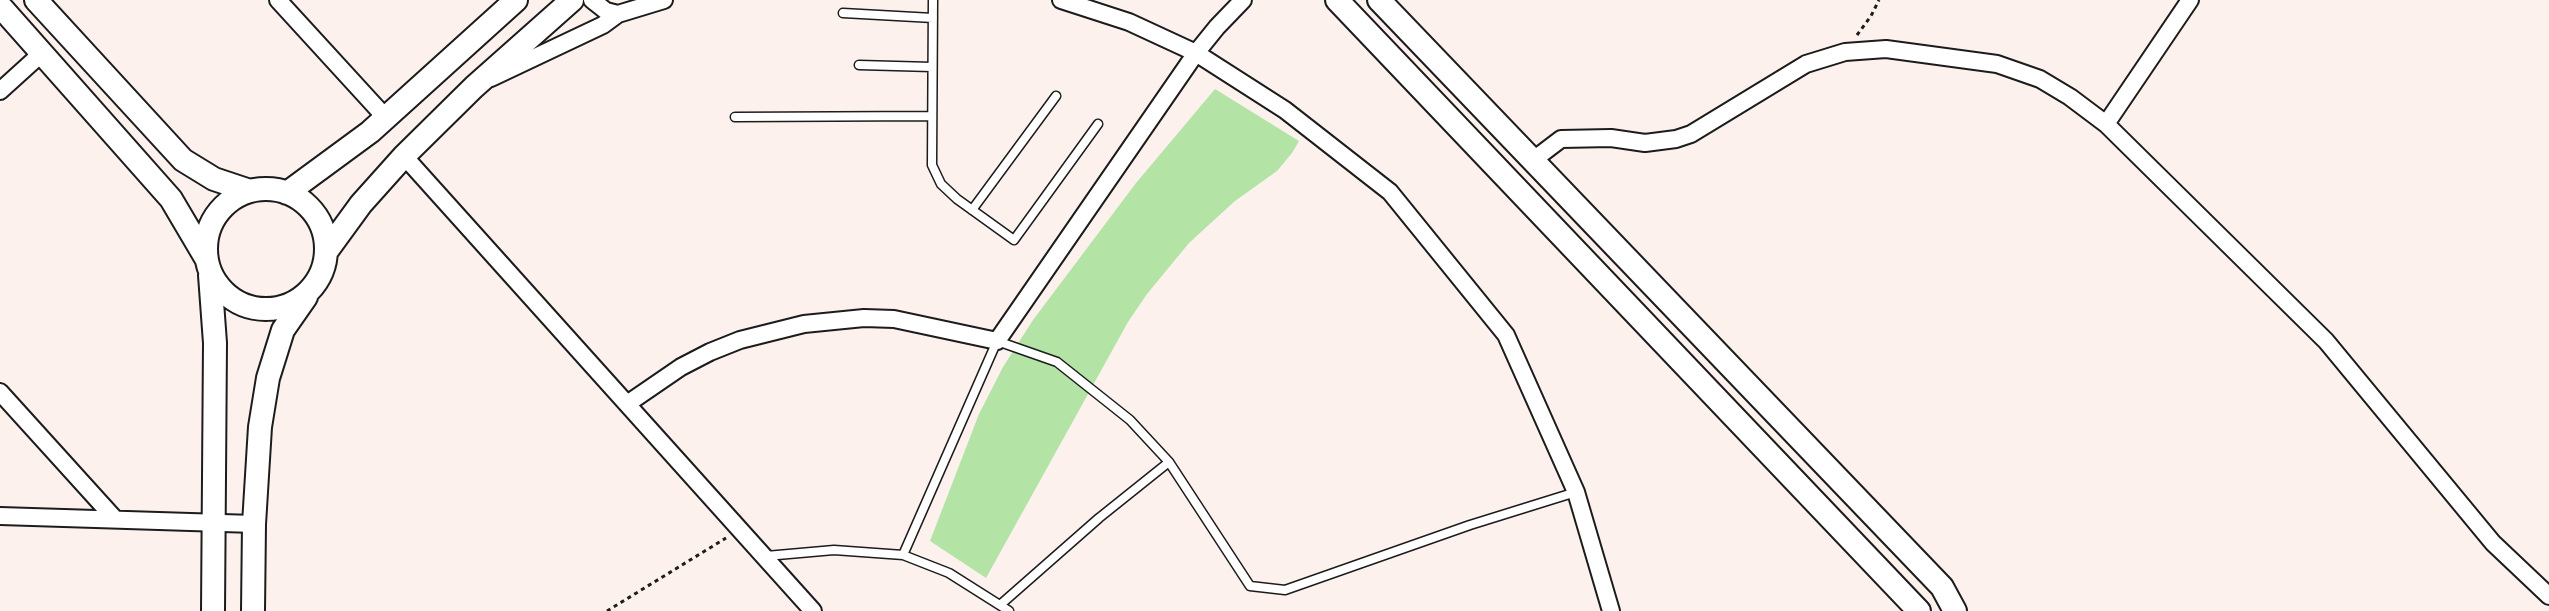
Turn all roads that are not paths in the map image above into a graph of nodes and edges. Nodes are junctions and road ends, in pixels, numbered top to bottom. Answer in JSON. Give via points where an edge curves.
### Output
{"nodes":[{"id":1,"x":36,"y":0,"type":"edge"},
{"id":2,"x":278,"y":0,"type":"edge"},
{"id":3,"x":516,"y":0,"type":"edge"},
{"id":4,"x":572,"y":0,"type":"edge"},
{"id":5,"x":592,"y":0,"type":"edge"},
{"id":6,"x":664,"y":0,"type":"edge"},
{"id":7,"x":932,"y":0,"type":"edge"},
{"id":8,"x":1061,"y":0,"type":"edge"},
{"id":9,"x":1243,"y":0,"type":"edge"},
{"id":10,"x":1337,"y":0,"type":"edge"},
{"id":11,"x":1379,"y":0,"type":"edge"},
{"id":12,"x":2190,"y":0,"type":"edge"},
{"id":13,"x":0,"y":6,"type":"edge"},
{"id":14,"x":843,"y":13,"type":"dead end"},
{"id":15,"x":618,"y":14,"type":"junction"},
{"id":16,"x":932,"y":18,"type":"junction"},
{"id":17,"x":42,"y":53,"type":"junction"},
{"id":18,"x":1196,"y":53,"type":"junction"},
{"id":19,"x":859,"y":65,"type":"dead end"},
{"id":20,"x":932,"y":67,"type":"junction"},
{"id":21,"x":474,"y":87,"type":"junction"},
{"id":22,"x":0,"y":91,"type":"edge"},
{"id":23,"x":1056,"y":96,"type":"dead end"},
{"id":24,"x":932,"y":116,"type":"junction"},
{"id":25,"x":735,"y":117,"type":"dead end"},
{"id":26,"x":386,"y":118,"type":"junction"},
{"id":27,"x":1098,"y":124,"type":"dead end"},
{"id":28,"x":2106,"y":124,"type":"junction"},
{"id":29,"x":404,"y":156,"type":"junction"},
{"id":30,"x":1532,"y":161,"type":"junction"},
{"id":31,"x":250,"y":191,"type":"junction"},
{"id":32,"x":287,"y":193,"type":"junction"},
{"id":33,"x":972,"y":210,"type":"junction"},
{"id":34,"x":326,"y":252,"type":"junction"},
{"id":35,"x":208,"y":266,"type":"junction"},
{"id":36,"x":313,"y":287,"type":"junction"},
{"id":37,"x":997,"y":341,"type":"junction"},
{"id":38,"x":0,"y":392,"type":"edge"},
{"id":39,"x":626,"y":404,"type":"junction"},
{"id":40,"x":1169,"y":462,"type":"junction"},
{"id":41,"x":1576,"y":492,"type":"junction"},
{"id":42,"x":0,"y":516,"type":"edge"},
{"id":43,"x":115,"y":519,"type":"junction"},
{"id":44,"x":214,"y":523,"type":"junction"},
{"id":45,"x":254,"y":524,"type":"junction"},
{"id":46,"x":903,"y":555,"type":"junction"},
{"id":47,"x":764,"y":556,"type":"junction"},
{"id":48,"x":2549,"y":596,"type":"edge"},
{"id":49,"x":1000,"y":605,"type":"junction"},
{"id":50,"x":213,"y":611,"type":"edge"},
{"id":51,"x":253,"y":611,"type":"edge"},
{"id":52,"x":813,"y":611,"type":"edge"},
{"id":53,"x":1009,"y":611,"type":"edge"},
{"id":54,"x":1611,"y":611,"type":"edge"},
{"id":55,"x":1919,"y":611,"type":"edge"},
{"id":56,"x":1955,"y":611,"type":"edge"}],
"edges":[{"from":1,"to":31,"type":"street","via":[[183,160],[214,179]]},
{"from":2,"to":26,"type":"street"},
{"from":3,"to":26,"type":"street"},
{"from":4,"to":21,"type":"street"},
{"from":5,"to":15,"type":"street","via":[[606,11]]},
{"from":6,"to":15,"type":"street"},
{"from":7,"to":16,"type":"lane"},
{"from":8,"to":18,"type":"street","via":[[1130,22]]},
{"from":9,"to":18,"type":"street"},
{"from":10,"to":55,"type":"street"},
{"from":11,"to":30,"type":"street"},
{"from":12,"to":28,"type":"street"},
{"from":13,"to":17,"type":"street"},
{"from":14,"to":16,"type":"lane"},
{"from":15,"to":21,"type":"street","via":[[604,25]]},
{"from":16,"to":20,"type":"lane"},
{"from":17,"to":22,"type":"street"},
{"from":17,"to":35,"type":"street","via":[[171,199]]},
{"from":18,"to":37,"type":"street"},
{"from":18,"to":41,"type":"street","via":[[1285,110],[1390,192],[1506,335]]},
{"from":19,"to":20,"type":"lane"},
{"from":20,"to":24,"type":"lane"},
{"from":21,"to":29,"type":"street"},
{"from":23,"to":33,"type":"lane"},
{"from":24,"to":25,"type":"lane"},
{"from":24,"to":33,"type":"lane","via":[[932,166],[948,192]]},
{"from":26,"to":32,"type":"street","via":[[339,157]]},
{"from":27,"to":33,"type":"lane","via":[[1014,240]]},
{"from":28,"to":30,"type":"street","via":[[2056,87],[2019,70],[1886,49],[1845,52],[1806,64],[1691,134],[1676,139],[1645,143],[1611,138],[1561,139]]},
{"from":28,"to":48,"type":"street","via":[[2326,340],[2493,543]]},
{"from":29,"to":34,"type":"street","via":[[360,204]]},
{"from":29,"to":39,"type":"street"},
{"from":30,"to":56,"type":"street","via":[[1942,587]]},
{"from":31,"to":32,"type":"street"},
{"from":31,"to":35,"type":"street","via":[[228,203],[212,223],[206,247]]},
{"from":32,"to":34,"type":"street","via":[[308,206],[316,216],[322,227]]},
{"from":34,"to":36,"type":"street","via":[[320,276]]},
{"from":35,"to":36,"type":"street","via":[[216,283],[234,300],[257,309],[282,307],[304,296]]},
{"from":35,"to":44,"type":"street","via":[[215,343]]},
{"from":36,"to":45,"type":"street","via":[[283,330],[272,360],[260,427]]},
{"from":37,"to":39,"type":"street","via":[[894,319],[864,318],[804,324],[748,338],[710,352],[681,367]]},
{"from":37,"to":40,"type":"lane","via":[[1057,362],[1130,420]]},
{"from":37,"to":46,"type":"lane"},
{"from":38,"to":43,"type":"street"},
{"from":39,"to":47,"type":"street"},
{"from":40,"to":41,"type":"lane","via":[[1250,586],[1286,590],[1470,524]]},
{"from":40,"to":49,"type":"lane"},
{"from":41,"to":54,"type":"street"},
{"from":42,"to":43,"type":"street"},
{"from":43,"to":44,"type":"street"},
{"from":44,"to":45,"type":"street"},
{"from":44,"to":50,"type":"street"},
{"from":45,"to":51,"type":"street"},
{"from":46,"to":47,"type":"lane","via":[[834,550]]},
{"from":46,"to":49,"type":"lane","via":[[948,573]]},
{"from":47,"to":52,"type":"street"},
{"from":49,"to":53,"type":"lane"}]}
